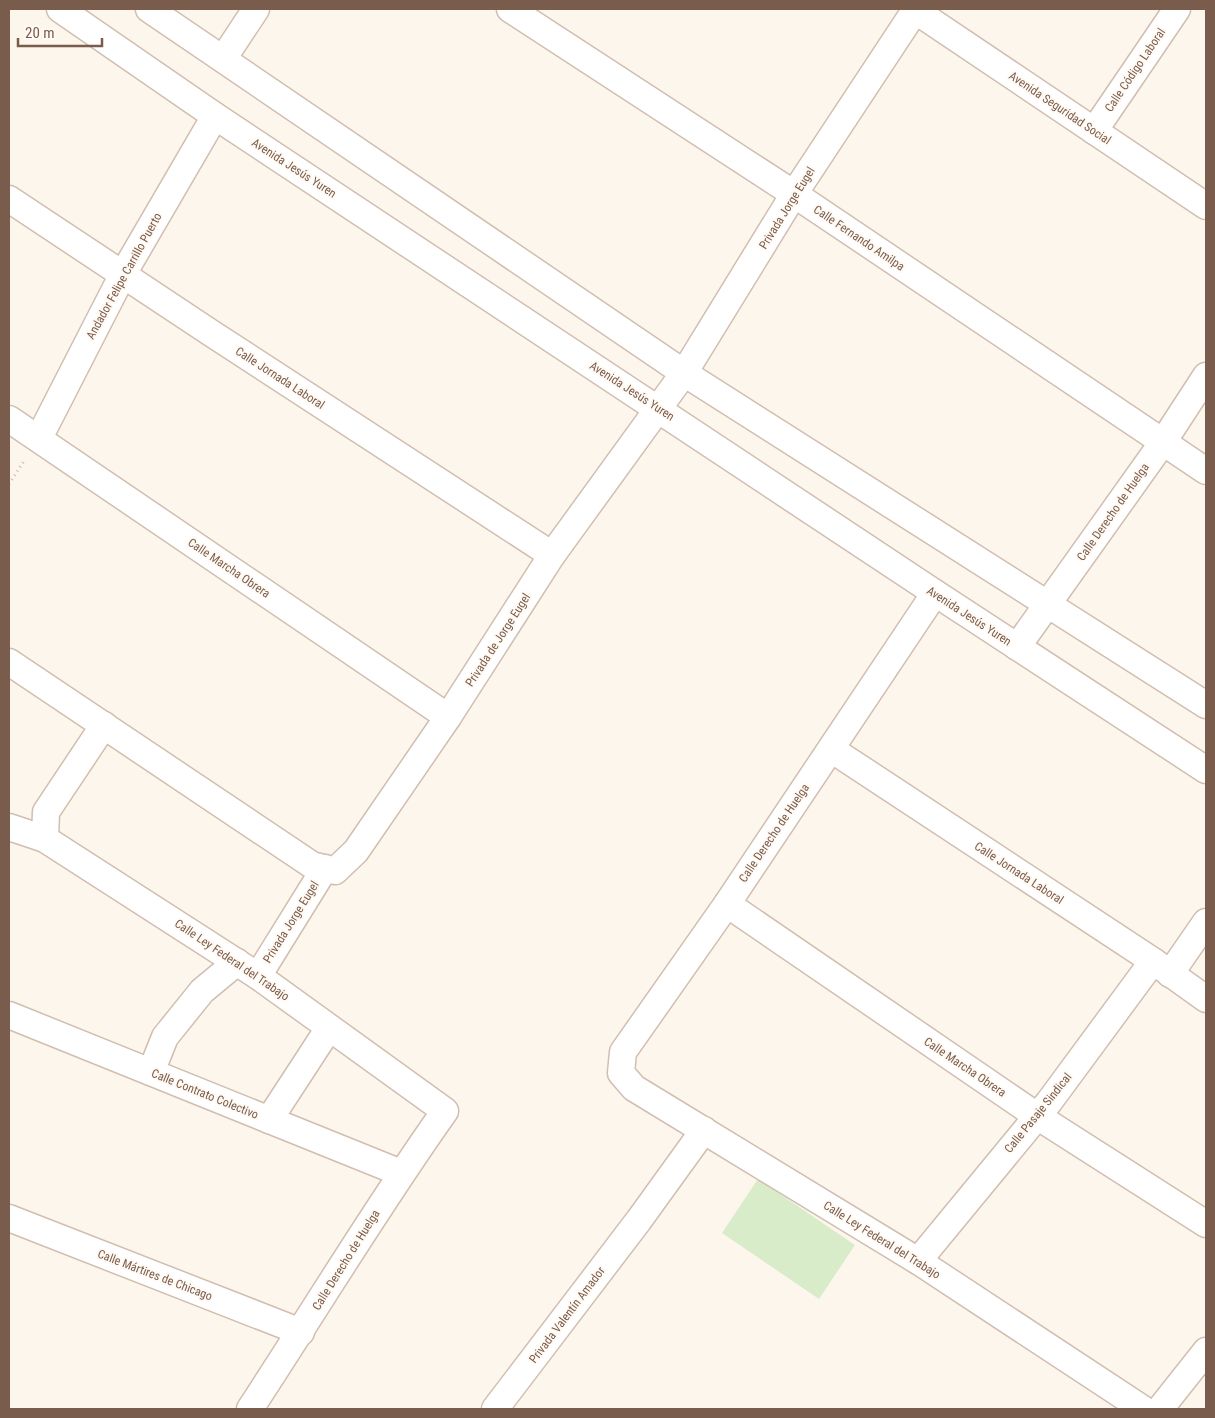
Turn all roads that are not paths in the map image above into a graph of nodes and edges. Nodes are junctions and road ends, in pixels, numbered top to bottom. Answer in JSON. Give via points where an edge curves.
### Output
{"nodes":[{"id":1,"x":60,"y":9,"type":"edge"},
{"id":2,"x":150,"y":9,"type":"edge"},
{"id":3,"x":256,"y":9,"type":"edge"},
{"id":4,"x":510,"y":9,"type":"edge"},
{"id":5,"x":915,"y":9,"type":"edge"},
{"id":6,"x":1177,"y":9,"type":"edge"},
{"id":7,"x":223,"y":59,"type":"junction"},
{"id":8,"x":215,"y":116,"type":"junction"},
{"id":9,"x":1094,"y":131,"type":"junction"},
{"id":10,"x":794,"y":194,"type":"junction"},
{"id":11,"x":9,"y":199,"type":"edge"},
{"id":12,"x":1206,"y":206,"type":"edge"},
{"id":13,"x":123,"y":274,"type":"junction"},
{"id":14,"x":684,"y":373,"type":"junction"},
{"id":15,"x":1206,"y":376,"type":"edge"},
{"id":16,"x":659,"y":409,"type":"junction"},
{"id":17,"x":9,"y":419,"type":"edge"},
{"id":18,"x":39,"y":438,"type":"junction"},
{"id":19,"x":1163,"y":442,"type":"junction"},
{"id":20,"x":1206,"y":471,"type":"edge"},
{"id":21,"x":552,"y":555,"type":"junction"},
{"id":22,"x":935,"y":594,"type":"junction"},
{"id":23,"x":1048,"y":604,"type":"junction"},
{"id":24,"x":1017,"y":647,"type":"junction"},
{"id":25,"x":9,"y":662,"type":"edge"},
{"id":26,"x":1206,"y":705,"type":"edge"},
{"id":27,"x":448,"y":717,"type":"junction"},
{"id":28,"x":104,"y":725,"type":"junction"},
{"id":29,"x":831,"y":749,"type":"junction"},
{"id":30,"x":1206,"y":770,"type":"edge"},
{"id":31,"x":9,"y":827,"type":"edge"},
{"id":32,"x":45,"y":839,"type":"junction"},
{"id":33,"x":330,"y":869,"type":"junction"},
{"id":34,"x":726,"y":904,"type":"junction"},
{"id":35,"x":1206,"y":922,"type":"edge"},
{"id":36,"x":1161,"y":967,"type":"junction"},
{"id":37,"x":248,"y":969,"type":"junction"},
{"id":38,"x":1206,"y":999,"type":"edge"},
{"id":39,"x":9,"y":1015,"type":"edge"},
{"id":40,"x":329,"y":1028,"type":"junction"},
{"id":41,"x":151,"y":1072,"type":"junction"},
{"id":42,"x":622,"y":1073,"type":"joint"},
{"id":43,"x":445,"y":1111,"type":"joint"},
{"id":44,"x":1037,"y":1116,"type":"junction"},
{"id":45,"x":268,"y":1120,"type":"junction"},
{"id":46,"x":704,"y":1130,"type":"junction"},
{"id":47,"x":401,"y":1173,"type":"junction"},
{"id":48,"x":9,"y":1218,"type":"edge"},
{"id":49,"x":1206,"y":1224,"type":"edge"},
{"id":50,"x":918,"y":1261,"type":"junction"},
{"id":51,"x":301,"y":1332,"type":"junction"},
{"id":52,"x":1206,"y":1351,"type":"edge"},
{"id":53,"x":250,"y":1409,"type":"edge"},
{"id":54,"x":495,"y":1409,"type":"edge"},
{"id":55,"x":1143,"y":1409,"type":"edge"},
{"id":56,"x":1160,"y":1409,"type":"edge"}],
"edges":[{"from":1,"to":8,"type":"street","name":"Avenida Jesús Yuren"},
{"from":2,"to":7,"type":"street"},
{"from":3,"to":7,"type":"street"},
{"from":4,"to":10,"type":"street","name":"Calle Fernando Amilpa"},
{"from":5,"to":9,"type":"street","name":"Avenida Seguridad Social"},
{"from":5,"to":10,"type":"street","name":"Privada Jorge Eugel"},
{"from":6,"to":9,"type":"street","name":"Calle Código Laboral"},
{"from":7,"to":14,"type":"street"},
{"from":8,"to":13,"type":"street","name":"Andador Felipe Carrillo Puerto"},
{"from":8,"to":16,"type":"street","name":"Avenida Jesús Yuren"},
{"from":9,"to":12,"type":"street","name":"Avenida Seguridad Social"},
{"from":10,"to":14,"type":"street","name":"Privada Jorge Eugel"},
{"from":10,"to":19,"type":"street","name":"Calle Fernando Amilpa"},
{"from":11,"to":13,"type":"street","name":"Calle Jornada Laboral"},
{"from":13,"to":18,"type":"street","name":"Andador Felipe Carrillo Puerto"},
{"from":13,"to":21,"type":"street","name":"Calle Jornada Laboral"},
{"from":14,"to":16,"type":"street","name":"Privada Jorge Eugel"},
{"from":14,"to":23,"type":"street"},
{"from":15,"to":19,"type":"street","name":"Calle Derecho de Huelga"},
{"from":16,"to":21,"type":"street","name":"Privada de Jorge Eugel"},
{"from":16,"to":22,"type":"street","name":"Avenida Jesús Yuren"},
{"from":17,"to":18,"type":"street","name":"Calle Marcha Obrera"},
{"from":18,"to":27,"type":"street","name":"Calle Marcha Obrera"},
{"from":19,"to":20,"type":"street","name":"Calle Fernando Amilpa"},
{"from":19,"to":23,"type":"street","name":"Calle Derecho de Huelga"},
{"from":21,"to":27,"type":"street","name":"Privada de Jorge Eugel"},
{"from":22,"to":24,"type":"street","name":"Avenida Jesús Yuren"},
{"from":22,"to":29,"type":"street","name":"Calle Derecho de Huelga"},
{"from":23,"to":24,"type":"street","name":"Calle Derecho de Huelga"},
{"from":23,"to":26,"type":"street"},
{"from":24,"to":30,"type":"street","name":"Avenida Jesús Yuren"},
{"from":25,"to":28,"type":"street"},
{"from":27,"to":33,"type":"street","name":"Privada de Jorge Eugel","via":[[356,851]]},
{"from":28,"to":32,"type":"street","via":[[46,812]]},
{"from":28,"to":33,"type":"street","via":[[312,865]]},
{"from":29,"to":34,"type":"street","name":"Calle Derecho de Huelga"},
{"from":29,"to":36,"type":"street","name":"Calle Jornada Laboral"},
{"from":31,"to":32,"type":"street","name":"Calle Ley Federal del Trabajo"},
{"from":32,"to":37,"type":"street","name":"Calle Ley Federal del Trabajo"},
{"from":33,"to":37,"type":"street","name":"Privada Jorge Eugel"},
{"from":34,"to":42,"type":"street","name":"Calle Derecho de Huelga","via":[[623,1052]]},
{"from":34,"to":44,"type":"street","name":"Calle Marcha Obrera"},
{"from":35,"to":36,"type":"street","name":"Calle Pasaje Sindical"},
{"from":36,"to":38,"type":"street","name":"Calle Jornada Laboral"},
{"from":36,"to":44,"type":"street","name":"Calle Pasaje Sindical"},
{"from":37,"to":40,"type":"street","name":"Calle Ley Federal del Trabajo"},
{"from":37,"to":41,"type":"street","name":"Privada Jorge Eugel","via":[[202,991],[166,1037]]},
{"from":39,"to":41,"type":"street","name":"Calle Contrato Colectivo"},
{"from":40,"to":43,"type":"street","name":"Calle Ley Federal del Trabajo"},
{"from":40,"to":45,"type":"street"},
{"from":41,"to":45,"type":"street","name":"Calle Contrato Colectivo"},
{"from":42,"to":46,"type":"street","name":"Calle Ley Federal del Trabajo","via":[[634,1088]]},
{"from":43,"to":47,"type":"street","name":"Calle Derecho de Huelga"},
{"from":44,"to":49,"type":"street","name":"Calle Marcha Obrera"},
{"from":44,"to":50,"type":"street","name":"Calle Pasaje Sindical"},
{"from":45,"to":47,"type":"street","name":"Calle Contrato Colectivo"},
{"from":46,"to":50,"type":"street","name":"Calle Ley Federal del Trabajo"},
{"from":46,"to":54,"type":"street","name":"Privada Valentín Amador"},
{"from":47,"to":51,"type":"street","name":"Calle Derecho de Huelga"},
{"from":48,"to":51,"type":"street","name":"Calle Mártires de Chicago"},
{"from":50,"to":55,"type":"street","name":"Calle Ley Federal del Trabajo"},
{"from":51,"to":53,"type":"street","name":"Calle Derecho de Huelga"},
{"from":52,"to":56,"type":"street"}]}
